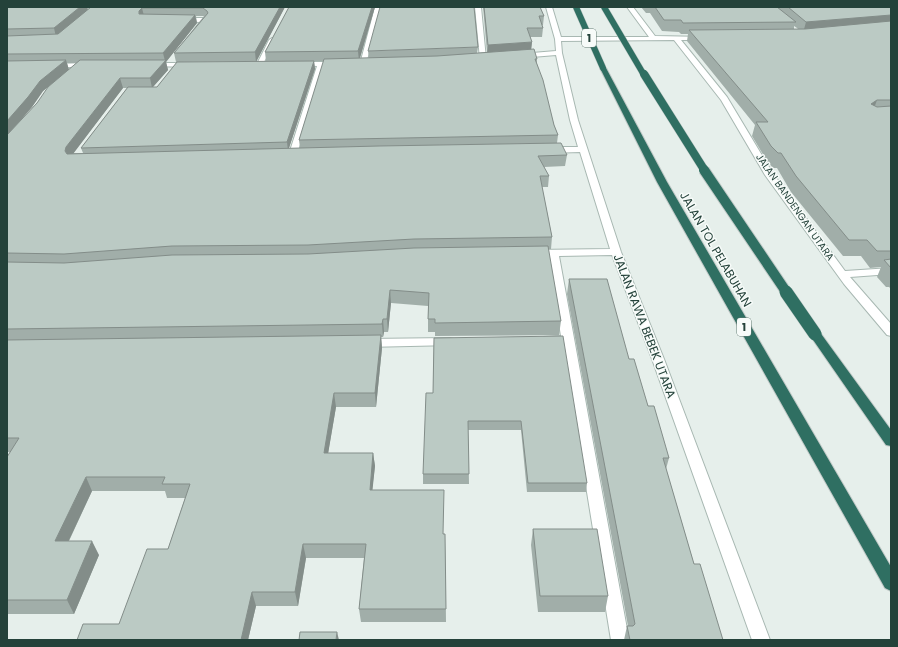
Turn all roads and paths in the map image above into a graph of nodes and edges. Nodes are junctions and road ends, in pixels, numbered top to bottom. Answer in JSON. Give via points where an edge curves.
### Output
{"nodes":[{"id":1,"x":378,"y":7,"type":"edge"},
{"id":2,"x":478,"y":7,"type":"edge"},
{"id":3,"x":549,"y":7,"type":"edge"},
{"id":4,"x":576,"y":7,"type":"edge"},
{"id":5,"x":604,"y":7,"type":"edge"},
{"id":6,"x":630,"y":7,"type":"edge"},
{"id":7,"x":175,"y":20,"type":"edge"},
{"id":8,"x":276,"y":32,"type":"edge"},
{"id":9,"x":191,"y":37,"type":"edge"},
{"id":10,"x":653,"y":38,"type":"junction"},
{"id":11,"x":676,"y":38,"type":"junction"},
{"id":12,"x":707,"y":38,"type":"edge"},
{"id":13,"x":558,"y":39,"type":"junction"},
{"id":14,"x":559,"y":53,"type":"junction"},
{"id":15,"x":514,"y":56,"type":"edge"},
{"id":16,"x":491,"y":58,"type":"edge"},
{"id":17,"x":475,"y":59,"type":"edge"},
{"id":18,"x":483,"y":59,"type":"junction"},
{"id":19,"x":173,"y":63,"type":"junction"},
{"id":20,"x":268,"y":64,"type":"edge"},
{"id":21,"x":291,"y":64,"type":"edge"},
{"id":22,"x":321,"y":64,"type":"junction"},
{"id":23,"x":343,"y":64,"type":"edge"},
{"id":24,"x":363,"y":64,"type":"edge"},
{"id":25,"x":100,"y":65,"type":"edge"},
{"id":26,"x":144,"y":65,"type":"edge"},
{"id":27,"x":200,"y":65,"type":"edge"},
{"id":28,"x":44,"y":66,"type":"edge"},
{"id":29,"x":80,"y":66,"type":"junction"},
{"id":30,"x":69,"y":75,"type":"edge"},
{"id":31,"x":168,"y":75,"type":"edge"},
{"id":32,"x":584,"y":149,"type":"junction"},
{"id":33,"x":537,"y":150,"type":"edge"},
{"id":34,"x":293,"y":154,"type":"edge"},
{"id":35,"x":616,"y":252,"type":"junction"},
{"id":36,"x":523,"y":253,"type":"edge"},
{"id":37,"x":553,"y":253,"type":"junction"},
{"id":38,"x":891,"y":271,"type":"edge"},
{"id":39,"x":842,"y":274,"type":"junction"},
{"id":40,"x":891,"y":332,"type":"edge"},
{"id":41,"x":567,"y":340,"type":"junction"},
{"id":42,"x":536,"y":341,"type":"edge"},
{"id":43,"x":465,"y":342,"type":"edge"},
{"id":44,"x":354,"y":343,"type":"edge"},
{"id":45,"x":891,"y":441,"type":"edge"},
{"id":46,"x":891,"y":583,"type":"edge"},
{"id":47,"x":620,"y":640,"type":"edge"},
{"id":48,"x":760,"y":640,"type":"edge"}],
"edges":[{"from":1,"to":24,"type":"street"},
{"from":2,"to":18,"type":"street"},
{"from":3,"to":13,"type":"street","name":"JALAN RAWA BEBEK UTARA"},
{"from":4,"to":46,"type":"highway","name":"JALAN TOL PELABUHAN","number":"1","bridge":true,"via":[[603,68],[662,182]]},
{"from":5,"to":45,"type":"highway","number":"1","bridge":true,"via":[[639,69],[711,182]]},
{"from":6,"to":10,"type":"street"},
{"from":7,"to":9,"type":"street","via":[[205,20]]},
{"from":8,"to":20,"type":"street","via":[[256,64]]},
{"from":10,"to":11,"type":"street"},
{"from":10,"to":13,"type":"street"},
{"from":11,"to":12,"type":"street"},
{"from":11,"to":39,"type":"street","name":"JALAN BANDENGAN UTARA","via":[[724,99],[768,173]]},
{"from":13,"to":14,"type":"street","name":"JALAN RAWA BEBEK UTARA"},
{"from":14,"to":15,"type":"street"},
{"from":14,"to":32,"type":"street","name":"JALAN RAWA BEBEK UTARA","via":[[574,120]]},
{"from":16,"to":18,"type":"street"},
{"from":17,"to":18,"type":"street"},
{"from":19,"to":26,"type":"street"},
{"from":19,"to":27,"type":"street"},
{"from":19,"to":31,"type":"street"},
{"from":21,"to":22,"type":"street"},
{"from":22,"to":23,"type":"street"},
{"from":22,"to":34,"type":"street"},
{"from":25,"to":29,"type":"street"},
{"from":28,"to":29,"type":"street"},
{"from":29,"to":30,"type":"street"},
{"from":32,"to":33,"type":"street"},
{"from":32,"to":35,"type":"street","name":"JALAN RAWA BEBEK UTARA"},
{"from":35,"to":37,"type":"street"},
{"from":35,"to":48,"type":"street","name":"JALAN RAWA BEBEK UTARA","via":[[658,359]]},
{"from":36,"to":37,"type":"street"},
{"from":37,"to":41,"type":"street"},
{"from":38,"to":39,"type":"street"},
{"from":39,"to":40,"type":"street","name":"JALAN BANDENGAN UTARA"},
{"from":41,"to":42,"type":"street"},
{"from":41,"to":47,"type":"street"},
{"from":43,"to":44,"type":"street"}]}
